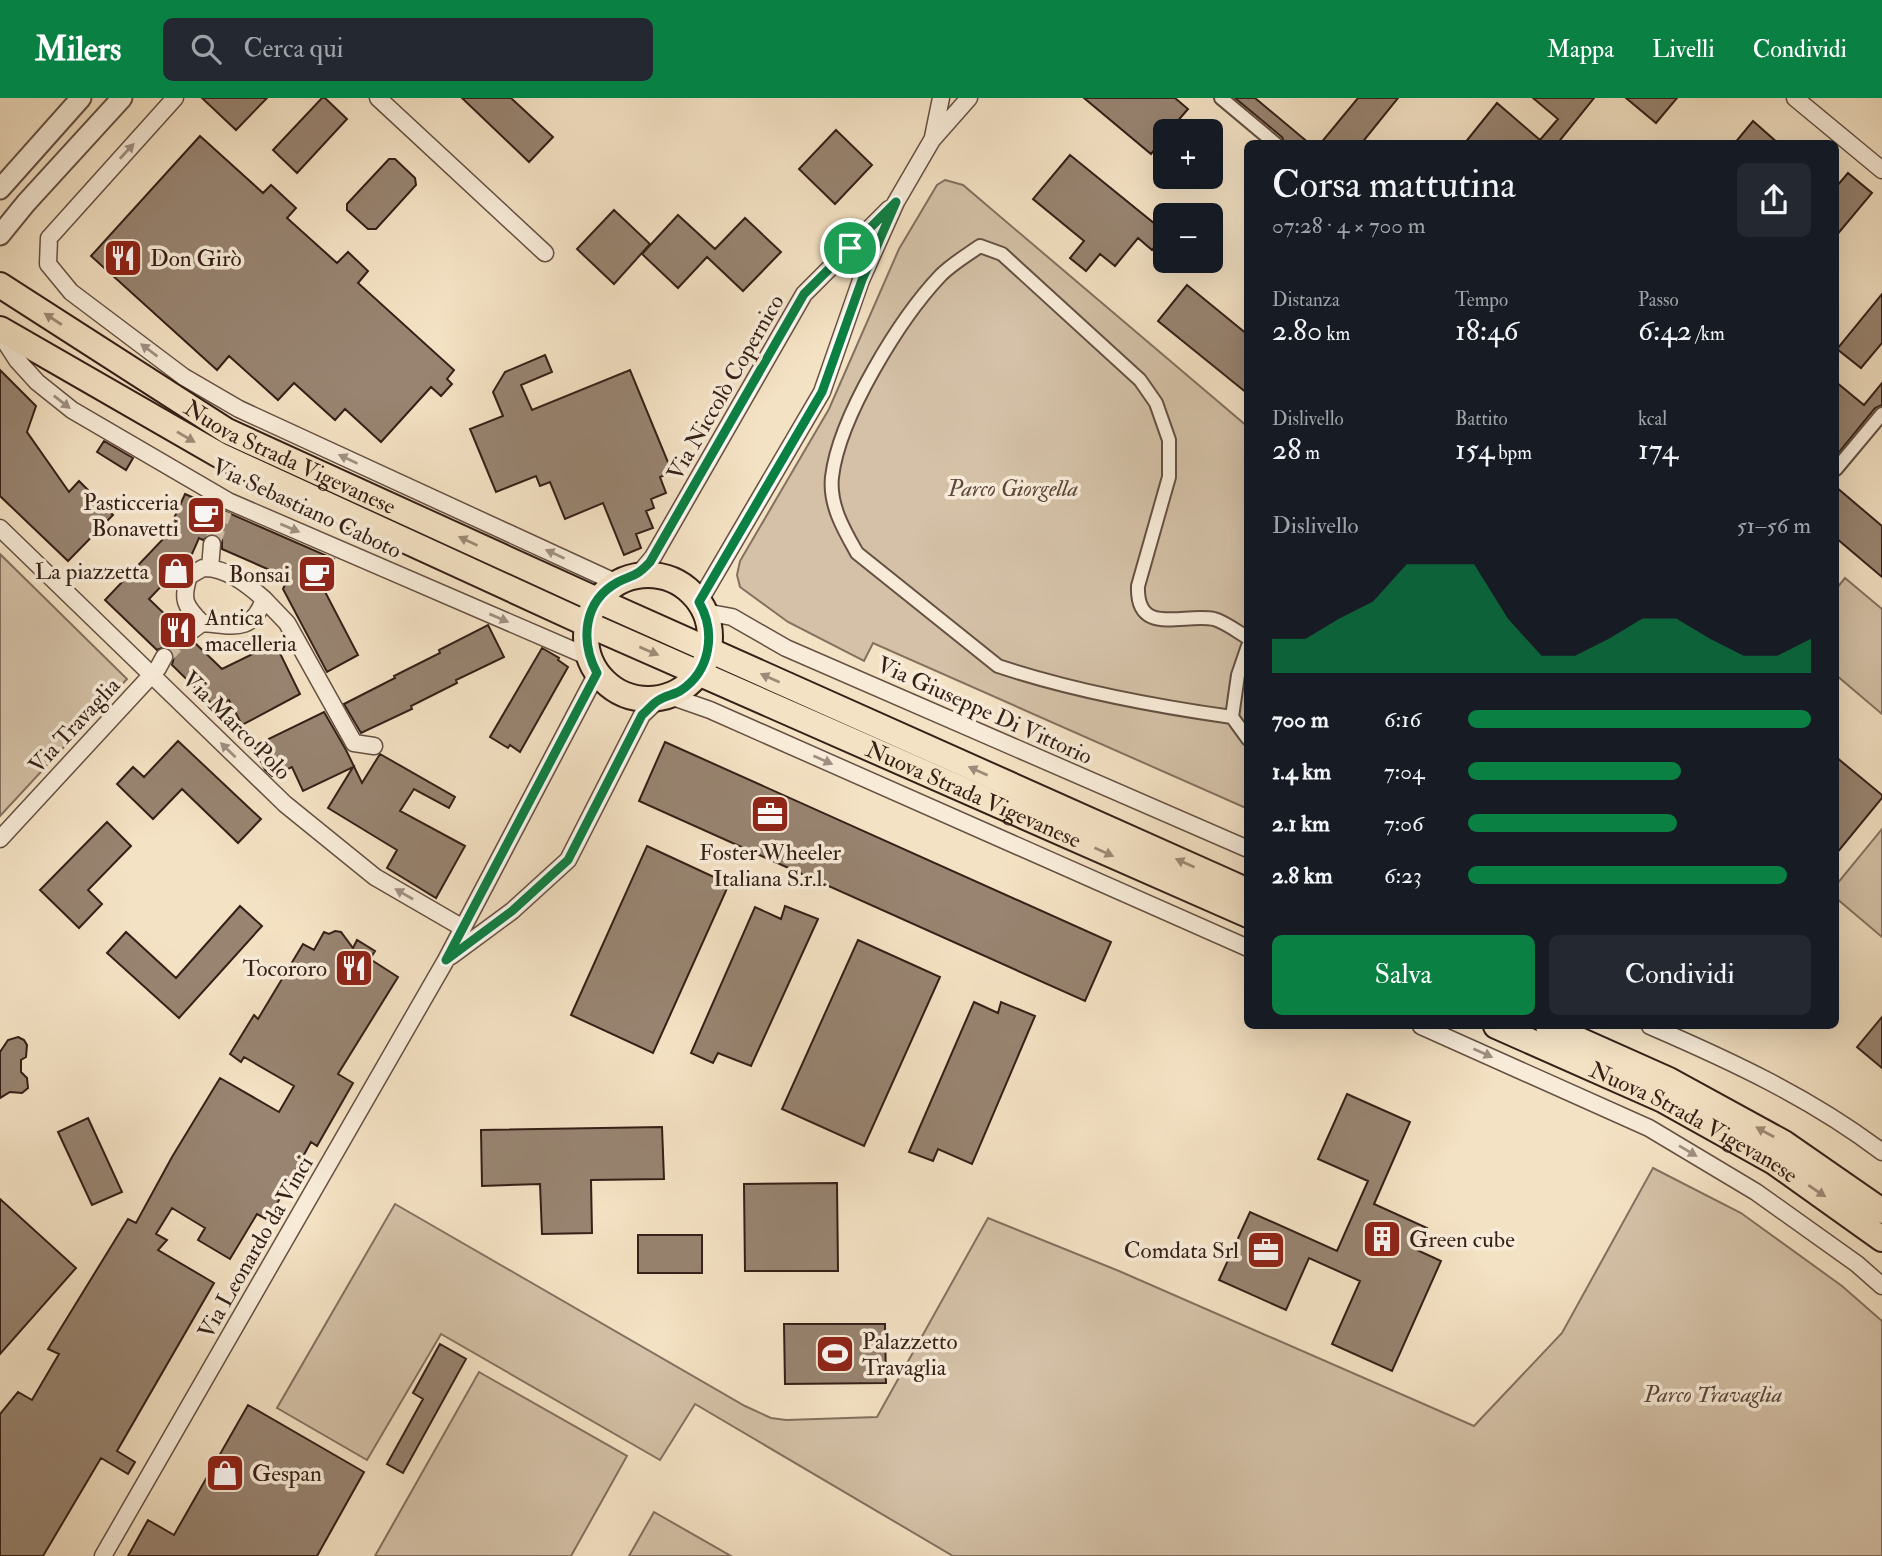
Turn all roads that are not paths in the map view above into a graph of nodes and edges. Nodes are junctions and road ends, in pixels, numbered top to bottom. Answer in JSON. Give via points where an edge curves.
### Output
{"nodes":[{"id":1,"x":81,"y":98,"type":"edge"},
{"id":2,"x":122,"y":98,"type":"edge"},
{"id":3,"x":175,"y":98,"type":"edge"},
{"id":4,"x":378,"y":98,"type":"edge"},
{"id":5,"x":941,"y":98,"type":"edge"},
{"id":6,"x":969,"y":98,"type":"edge"},
{"id":7,"x":1221,"y":98,"type":"edge"},
{"id":8,"x":1795,"y":98,"type":"edge"},
{"id":9,"x":64,"y":117,"type":"junction"},
{"id":10,"x":84,"y":139,"type":"junction"},
{"id":11,"x":932,"y":140,"type":"junction"},
{"id":12,"x":1271,"y":140,"type":"edge"},
{"id":13,"x":1882,"y":170,"type":"edge"},
{"id":14,"x":0,"y":189,"type":"edge"},
{"id":15,"x":896,"y":202,"type":"junction"},
{"id":16,"x":0,"y":235,"type":"edge"},
{"id":17,"x":545,"y":253,"type":"dead end"},
{"id":18,"x":0,"y":285,"type":"edge"},
{"id":19,"x":0,"y":331,"type":"edge"},
{"id":20,"x":1882,"y":414,"type":"edge"},
{"id":21,"x":1839,"y":465,"type":"edge"},
{"id":22,"x":0,"y":528,"type":"edge"},
{"id":23,"x":212,"y":544,"type":"tunnel mouth"},
{"id":24,"x":210,"y":568,"type":"junction"},
{"id":25,"x":627,"y":579,"type":"junction"},
{"id":26,"x":264,"y":600,"type":"junction"},
{"id":27,"x":597,"y":600,"type":"junction"},
{"id":28,"x":702,"y":607,"type":"junction"},
{"id":29,"x":202,"y":623,"type":"junction"},
{"id":30,"x":587,"y":624,"type":"junction"},
{"id":31,"x":186,"y":635,"type":"tunnel mouth"},
{"id":32,"x":1244,"y":636,"type":"edge"},
{"id":33,"x":164,"y":657,"type":"tunnel mouth"},
{"id":34,"x":1244,"y":658,"type":"edge"},
{"id":35,"x":704,"y":661,"type":"junction"},
{"id":36,"x":593,"y":665,"type":"junction"},
{"id":37,"x":153,"y":674,"type":"junction"},
{"id":38,"x":665,"y":697,"type":"junction"},
{"id":39,"x":1232,"y":717,"type":"junction"},
{"id":40,"x":1244,"y":734,"type":"edge"},
{"id":41,"x":374,"y":746,"type":"dead end"},
{"id":42,"x":0,"y":839,"type":"edge"},
{"id":43,"x":1244,"y":847,"type":"edge"},
{"id":44,"x":1244,"y":889,"type":"edge"},
{"id":45,"x":1244,"y":913,"type":"edge"},
{"id":46,"x":463,"y":928,"type":"junction"},
{"id":47,"x":1244,"y":946,"type":"edge"},
{"id":48,"x":446,"y":960,"type":"junction"},
{"id":49,"x":1427,"y":1029,"type":"edge"},
{"id":50,"x":1503,"y":1029,"type":"edge"},
{"id":51,"x":1555,"y":1029,"type":"edge"},
{"id":52,"x":1656,"y":1029,"type":"edge"},
{"id":53,"x":1882,"y":1152,"type":"edge"},
{"id":54,"x":1882,"y":1211,"type":"edge"},
{"id":55,"x":1882,"y":1239,"type":"edge"},
{"id":56,"x":1882,"y":1286,"type":"edge"},
{"id":57,"x":103,"y":1556,"type":"edge"}],
"edges":[{"from":1,"to":9,"type":"street"},
{"from":2,"to":10,"type":"street"},
{"from":25,"to":3,"type":"street","one_way":true,"via":[[239,409],[184,377],[71,292],[48,264],[49,238]]},
{"from":4,"to":17,"type":"street"},
{"from":5,"to":11,"type":"street"},
{"from":6,"to":11,"type":"street","name":"Via Niccolò Copernico"},
{"from":7,"to":12,"type":"street"},
{"from":8,"to":13,"type":"street"},
{"from":9,"to":10,"type":"street","via":[[67,137]]},
{"from":9,"to":14,"type":"street"},
{"from":10,"to":16,"type":"street"},
{"from":11,"to":15,"type":"street","name":"Via Niccolò Copernico"},
{"from":15,"to":25,"type":"street","name":"Via Niccolò Copernico","via":[[804,294],[653,557]]},
{"from":15,"to":28,"type":"street","name":"Via Niccolò Copernico","via":[[822,392]]},
{"from":27,"to":18,"type":"main road","name":"Nuova Strada Vigevanese","one_way":true,"via":[[227,431]]},
{"from":19,"to":30,"type":"main road","name":"Nuova Strada Vigevanese","one_way":true,"via":[[219,456]]},
{"from":19,"to":36,"type":"street","name":"Via Sebastiano Caboto","one_way":true,"via":[[37,383],[72,410],[226,506]]},
{"from":20,"to":21,"type":"street"},
{"from":22,"to":37,"type":"street","name":"Via Marco Polo"},
{"from":23,"to":24,"type":"street"},
{"from":24,"to":26,"type":"street","via":[[251,588]]},
{"from":24,"to":29,"type":"street","via":[[189,576],[184,593],[190,611]]},
{"from":25,"to":27,"type":"main road"},
{"from":25,"to":28,"type":"main road","via":[[653,575],[674,581]]},
{"from":26,"to":29,"type":"street","via":[[249,624]]},
{"from":26,"to":41,"type":"street","via":[[287,623],[354,743]]},
{"from":27,"to":30,"type":"main road"},
{"from":27,"to":35,"type":"main road","name":"Nuova Strada Vigevanese"},
{"from":28,"to":35,"type":"main road","via":[[710,634]]},
{"from":28,"to":43,"type":"street","name":"Via Giuseppe Di Vittorio"},
{"from":29,"to":31,"type":"street"},
{"from":30,"to":35,"type":"main road","name":"Nuova Strada Vigevanese","one_way":true},
{"from":30,"to":36,"type":"main road","via":[[586,646]]},
{"from":32,"to":39,"type":"street","via":[[1215,619],[1159,619],[1146,614],[1137,602],[1169,477],[1169,440],[1156,404],[1140,380],[1002,254],[980,246],[942,274],[902,323],[855,403],[842,439],[832,478],[834,505],[857,553],[998,666],[1167,708]]},
{"from":33,"to":37,"type":"street","name":"Via Travaglia"},
{"from":34,"to":39,"type":"street"},
{"from":35,"to":38,"type":"main road","via":[[682,690]]},
{"from":44,"to":35,"type":"main road","name":"Nuova Strada Vigevanese","one_way":true},
{"from":35,"to":45,"type":"main road","name":"Nuova Strada Vigevanese","one_way":true},
{"from":36,"to":38,"type":"main road","via":[[610,687],[625,695]]},
{"from":36,"to":46,"type":"street","name":"Via Leonardo da Vinci"},
{"from":37,"to":42,"type":"street","name":"Via Travaglia"},
{"from":46,"to":37,"type":"street","name":"Via Marco Polo","one_way":true,"via":[[375,877],[339,850],[285,804]]},
{"from":38,"to":47,"type":"street","one_way":true,"via":[[710,710]]},
{"from":38,"to":48,"type":"street","name":"Via Leonardo da Vinci","via":[[642,715],[568,860],[512,911]]},
{"from":39,"to":40,"type":"street"},
{"from":46,"to":48,"type":"street","name":"Via Leonardo da Vinci"},
{"from":48,"to":57,"type":"street","name":"Via Leonardo da Vinci"},
{"from":49,"to":56,"type":"street","one_way":true,"via":[[1649,1128],[1756,1192]]},
{"from":50,"to":55,"type":"main road","name":"Nuova Strada Vigevanese","one_way":true,"via":[[1663,1100],[1774,1162]]},
{"from":54,"to":51,"type":"main road","name":"Nuova Strada Vigevanese","one_way":true,"via":[[1784,1143],[1669,1080]]},
{"from":52,"to":53,"type":"street","via":[[1797,1096]]}]}
